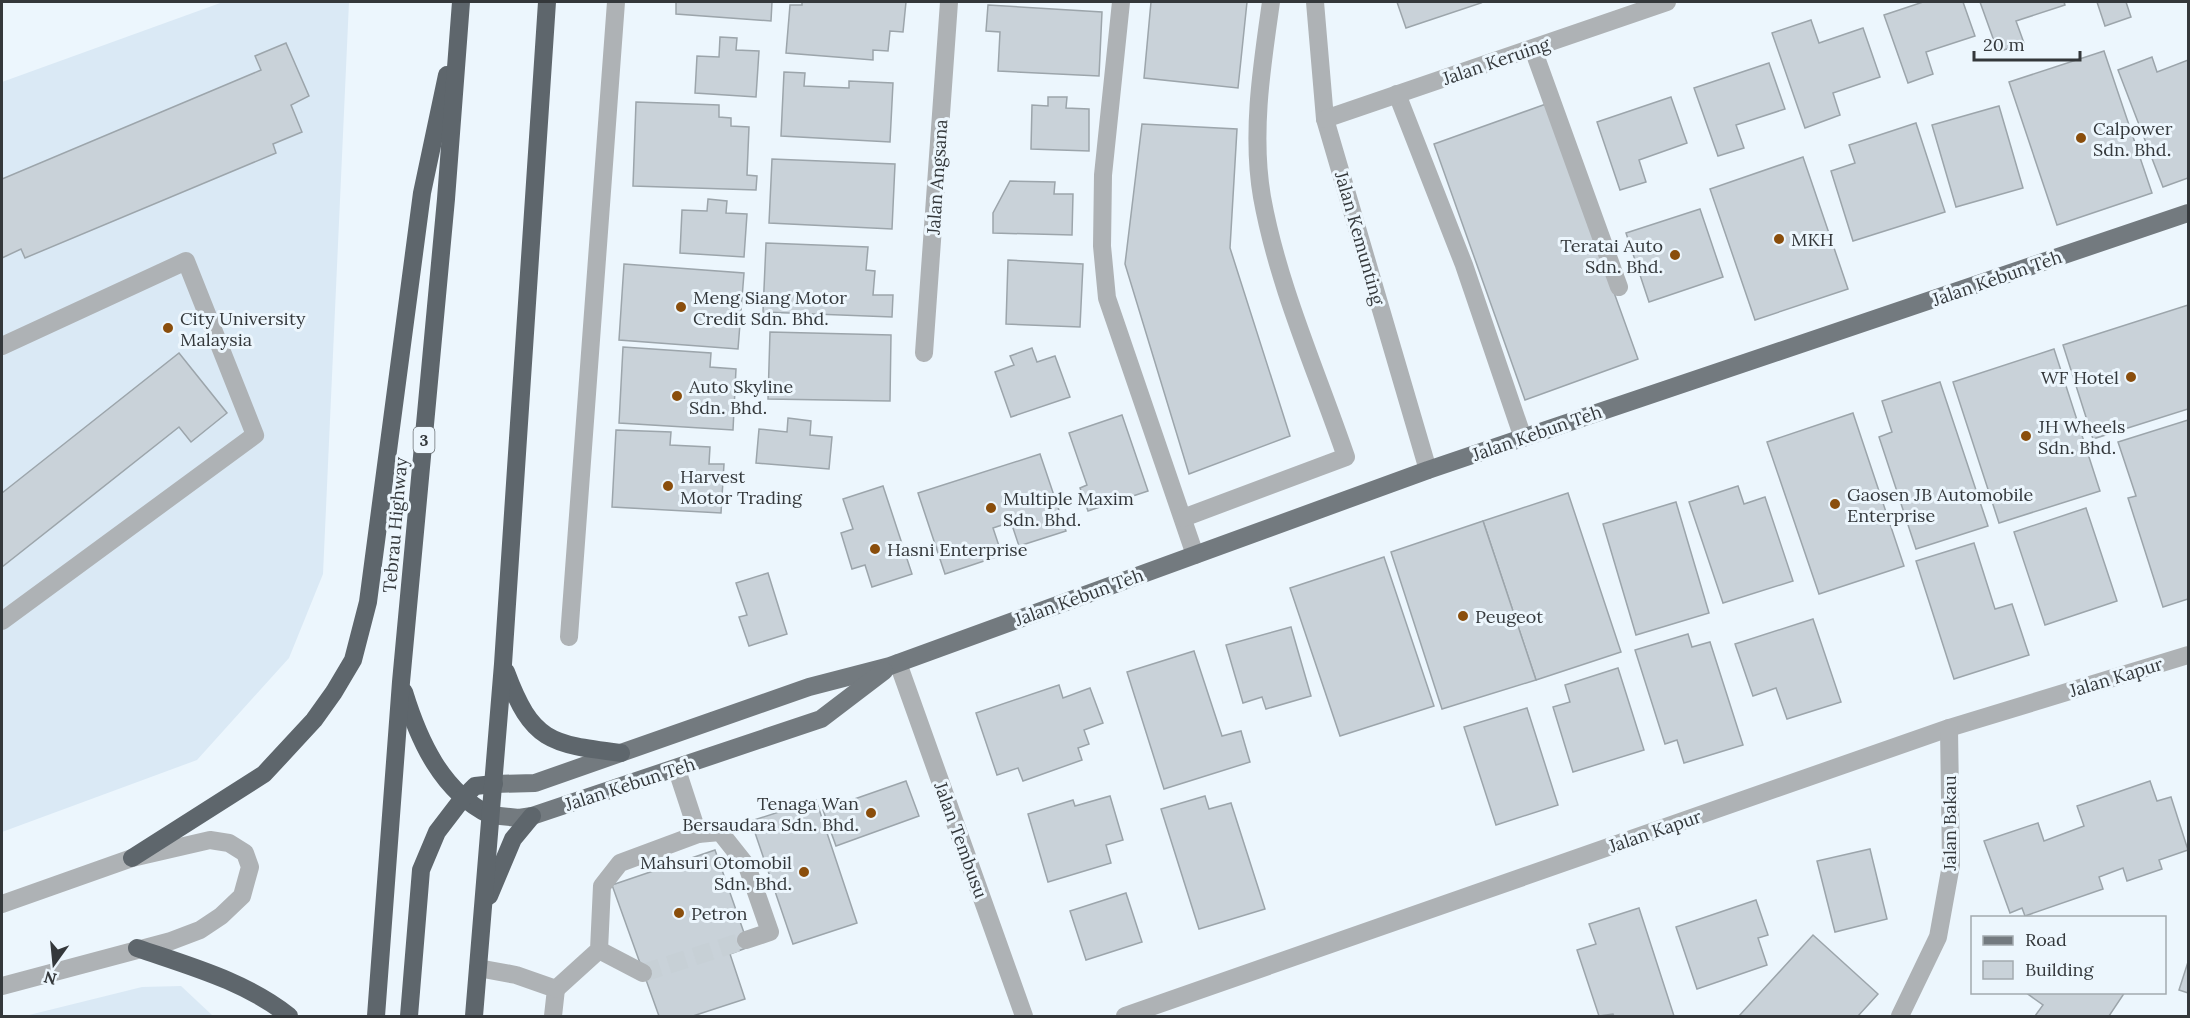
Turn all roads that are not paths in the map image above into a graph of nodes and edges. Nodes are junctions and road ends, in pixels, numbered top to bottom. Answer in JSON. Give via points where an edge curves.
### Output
{"nodes":[{"id":1,"x":461,"y":2,"type":"edge"},
{"id":2,"x":547,"y":2,"type":"edge"},
{"id":3,"x":616,"y":2,"type":"edge"},
{"id":4,"x":949,"y":2,"type":"edge"},
{"id":5,"x":1121,"y":2,"type":"edge"},
{"id":6,"x":1271,"y":2,"type":"edge"},
{"id":7,"x":1315,"y":2,"type":"edge"},
{"id":8,"x":1667,"y":2,"type":"edge"},
{"id":9,"x":1638,"y":6,"type":"edge"},
{"id":10,"x":459,"y":22,"type":"junction"},
{"id":11,"x":1533,"y":49,"type":"junction"},
{"id":12,"x":1397,"y":94,"type":"junction"},
{"id":13,"x":1325,"y":118,"type":"junction"},
{"id":14,"x":2188,"y":213,"type":"edge"},
{"id":15,"x":1619,"y":287,"type":"dead end"},
{"id":16,"x":2,"y":346,"type":"edge"},
{"id":17,"x":924,"y":353,"type":"dead end"},
{"id":18,"x":1523,"y":438,"type":"junction"},
{"id":19,"x":1428,"y":470,"type":"junction"},
{"id":20,"x":1183,"y":518,"type":"junction"},
{"id":21,"x":1195,"y":555,"type":"junction"},
{"id":22,"x":2,"y":621,"type":"edge"},
{"id":23,"x":569,"y":638,"type":"dead end"},
{"id":24,"x":2188,"y":655,"type":"edge"},
{"id":25,"x":503,"y":664,"type":"junction"},
{"id":26,"x":894,"y":665,"type":"junction"},
{"id":27,"x":401,"y":682,"type":"junction"},
{"id":28,"x":1949,"y":728,"type":"junction"},
{"id":29,"x":621,"y":753,"type":"junction"},
{"id":30,"x":677,"y":770,"type":"junction"},
{"id":31,"x":494,"y":784,"type":"junction"},
{"id":32,"x":463,"y":798,"type":"junction"},
{"id":33,"x":490,"y":815,"type":"junction"},
{"id":34,"x":532,"y":816,"type":"junction"},
{"id":35,"x":698,"y":834,"type":"junction"},
{"id":36,"x":132,"y":858,"type":"junction"},
{"id":37,"x":2,"y":904,"type":"edge"},
{"id":38,"x":483,"y":911,"type":"junction"},
{"id":39,"x":746,"y":940,"type":"tunnel mouth"},
{"id":40,"x":137,"y":948,"type":"junction"},
{"id":41,"x":599,"y":950,"type":"junction"},
{"id":42,"x":478,"y":968,"type":"junction"},
{"id":43,"x":643,"y":973,"type":"dead end"},
{"id":44,"x":2,"y":986,"type":"edge"},
{"id":45,"x":556,"y":989,"type":"junction"},
{"id":46,"x":289,"y":1017,"type":"edge"},
{"id":47,"x":376,"y":1017,"type":"edge"},
{"id":48,"x":410,"y":1017,"type":"edge"},
{"id":49,"x":474,"y":1017,"type":"edge"},
{"id":50,"x":553,"y":1017,"type":"edge"},
{"id":51,"x":1024,"y":1017,"type":"edge"},
{"id":52,"x":1125,"y":1017,"type":"edge"},
{"id":53,"x":1900,"y":1017,"type":"edge"}],
"edges":[{"from":1,"to":10,"type":"highway","name":"Tebrau Highway","number":"3"},
{"from":2,"to":25,"type":"highway"},
{"from":3,"to":23,"type":"street"},
{"from":4,"to":17,"type":"street","name":"Jalan Angsana"},
{"from":5,"to":20,"type":"street","via":[[1103,175],[1102,246],[1107,298]]},
{"from":6,"to":20,"type":"street","via":[[1258,141],[1262,195],[1275,255],[1347,457]]},
{"from":7,"to":13,"type":"street","name":"Jalan Kemunting"},
{"from":8,"to":9,"type":"street","name":"Jalan Keruing"},
{"from":9,"to":11,"type":"street","name":"Jalan Keruing"},
{"from":10,"to":27,"type":"highway","name":"Tebrau Highway","number":"3"},
{"from":10,"to":36,"type":"highway","via":[[422,193],[368,602],[353,660],[314,720],[264,774]]},
{"from":11,"to":12,"type":"street","name":"Jalan Keruing"},
{"from":11,"to":15,"type":"street"},
{"from":12,"to":13,"type":"street","name":"Jalan Keruing"},
{"from":12,"to":18,"type":"street","via":[[1464,265]]},
{"from":13,"to":19,"type":"street","name":"Jalan Kemunting"},
{"from":14,"to":18,"type":"main road","name":"Jalan Kebun Teh"},
{"from":16,"to":22,"type":"street","via":[[186,261],[255,435]]},
{"from":18,"to":19,"type":"main road","name":"Jalan Kebun Teh"},
{"from":19,"to":21,"type":"main road","name":"Jalan Kebun Teh"},
{"from":20,"to":21,"type":"street"},
{"from":21,"to":26,"type":"main road","name":"Jalan Kebun Teh"},
{"from":24,"to":28,"type":"street","name":"Jalan Kapur"},
{"from":25,"to":29,"type":"highway","via":[[518,703],[533,724],[555,742]]},
{"from":25,"to":31,"type":"highway"},
{"from":26,"to":29,"type":"main road","name":"Jalan Kebun Teh","via":[[809,687]]},
{"from":26,"to":30,"type":"main road","name":"Jalan Kebun Teh","via":[[821,719]]},
{"from":26,"to":51,"type":"street","name":"Jalan Tembusu"},
{"from":27,"to":32,"type":"highway","via":[[415,729],[442,776]]},
{"from":27,"to":47,"type":"highway","name":"Tebrau Highway","number":"3"},
{"from":28,"to":52,"type":"street","name":"Jalan Kapur"},
{"from":28,"to":53,"type":"street","name":"Jalan Bakau","via":[[1951,866],[1938,937]]},
{"from":29,"to":31,"type":"main road","name":"Jalan Kebun Teh","via":[[535,783]]},
{"from":30,"to":34,"type":"main road","name":"Jalan Kebun Teh"},
{"from":30,"to":35,"type":"street"},
{"from":31,"to":32,"type":"highway","via":[[475,786]]},
{"from":31,"to":33,"type":"highway"},
{"from":32,"to":33,"type":"highway"},
{"from":32,"to":48,"type":"highway","via":[[437,832],[421,870]]},
{"from":33,"to":34,"type":"main road","name":"Jalan Kebun Teh"},
{"from":33,"to":38,"type":"highway"},
{"from":34,"to":38,"type":"highway","via":[[513,839]]},
{"from":35,"to":39,"type":"street","via":[[720,832],[747,866],[770,932]]},
{"from":35,"to":41,"type":"street","via":[[620,863],[602,886]]},
{"from":36,"to":37,"type":"street"},
{"from":36,"to":40,"type":"street","via":[[210,840],[229,843],[245,853],[250,867],[242,896],[221,916],[200,930]]},
{"from":38,"to":42,"type":"highway"},
{"from":40,"to":44,"type":"street"},
{"from":40,"to":46,"type":"highway","via":[[265,997]]},
{"from":41,"to":43,"type":"street"},
{"from":41,"to":45,"type":"street"},
{"from":42,"to":45,"type":"street","via":[[516,975]]},
{"from":42,"to":49,"type":"highway"},
{"from":45,"to":50,"type":"street"}]}
